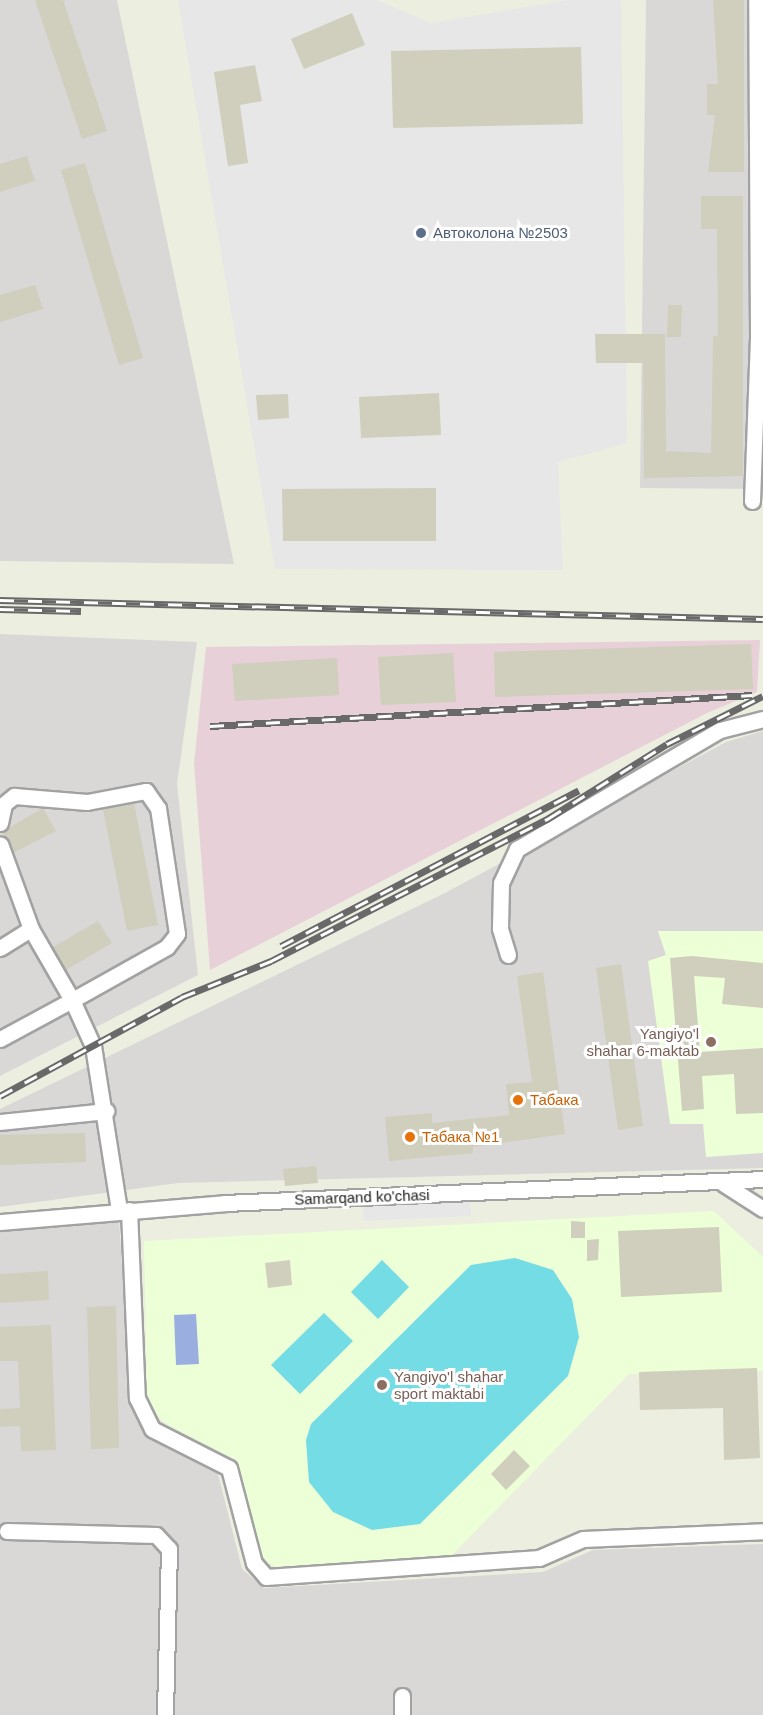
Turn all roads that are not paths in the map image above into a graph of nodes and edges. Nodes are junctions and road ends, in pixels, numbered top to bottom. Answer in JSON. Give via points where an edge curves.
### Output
{"nodes":[{"id":1,"x":756,"y":0,"type":"edge"},
{"id":2,"x":760,"y":19,"type":"edge"},
{"id":3,"x":760,"y":170,"type":"edge"},
{"id":4,"x":761,"y":334,"type":"edge"},
{"id":5,"x":752,"y":501,"type":"dead end"},
{"id":6,"x":763,"y":719,"type":"edge"},
{"id":7,"x":0,"y":823,"type":"edge"},
{"id":8,"x":0,"y":844,"type":"edge"},
{"id":9,"x":31,"y":929,"type":"junction"},
{"id":10,"x":0,"y":948,"type":"edge"},
{"id":11,"x":508,"y":955,"type":"dead end"},
{"id":12,"x":72,"y":1000,"type":"junction"},
{"id":13,"x":0,"y":1039,"type":"edge"},
{"id":14,"x":106,"y":1111,"type":"junction"},
{"id":15,"x":0,"y":1122,"type":"edge"},
{"id":16,"x":763,"y":1179,"type":"edge"},
{"id":17,"x":724,"y":1184,"type":"junction"},
{"id":18,"x":763,"y":1209,"type":"edge"},
{"id":19,"x":124,"y":1210,"type":"junction"},
{"id":20,"x":0,"y":1222,"type":"edge"},
{"id":21,"x":7,"y":1531,"type":"dead end"},
{"id":22,"x":763,"y":1531,"type":"edge"},
{"id":23,"x":402,"y":1696,"type":"dead end"},
{"id":24,"x":165,"y":1715,"type":"edge"},
{"id":25,"x":402,"y":1715,"type":"edge"}],
"edges":[{"from":1,"to":2,"type":"street"},
{"from":2,"to":3,"type":"street"},
{"from":3,"to":4,"type":"street"},
{"from":4,"to":5,"type":"street"},
{"from":6,"to":11,"type":"street","via":[[720,730],[517,849],[501,883],[500,928]]},
{"from":7,"to":12,"type":"street","via":[[4,804],[14,796],[87,802],[146,791],[154,797],[177,934],[167,947]]},
{"from":8,"to":9,"type":"street"},
{"from":9,"to":10,"type":"street"},
{"from":9,"to":12,"type":"street"},
{"from":12,"to":13,"type":"street"},
{"from":12,"to":14,"type":"street","via":[[93,1046]]},
{"from":14,"to":15,"type":"street"},
{"from":14,"to":19,"type":"street"},
{"from":16,"to":17,"type":"street","name":"Samarqand ko'chasi"},
{"from":17,"to":18,"type":"street"},
{"from":17,"to":19,"type":"street","name":"Samarqand ko'chasi"},
{"from":19,"to":20,"type":"street","name":"Samarqand ko'chasi"},
{"from":19,"to":22,"type":"street","via":[[137,1398],[152,1429],[229,1468],[254,1563],[266,1577],[539,1558],[583,1539]]},
{"from":21,"to":24,"type":"street","via":[[156,1535],[170,1549]]},
{"from":23,"to":25,"type":"street"}]}
